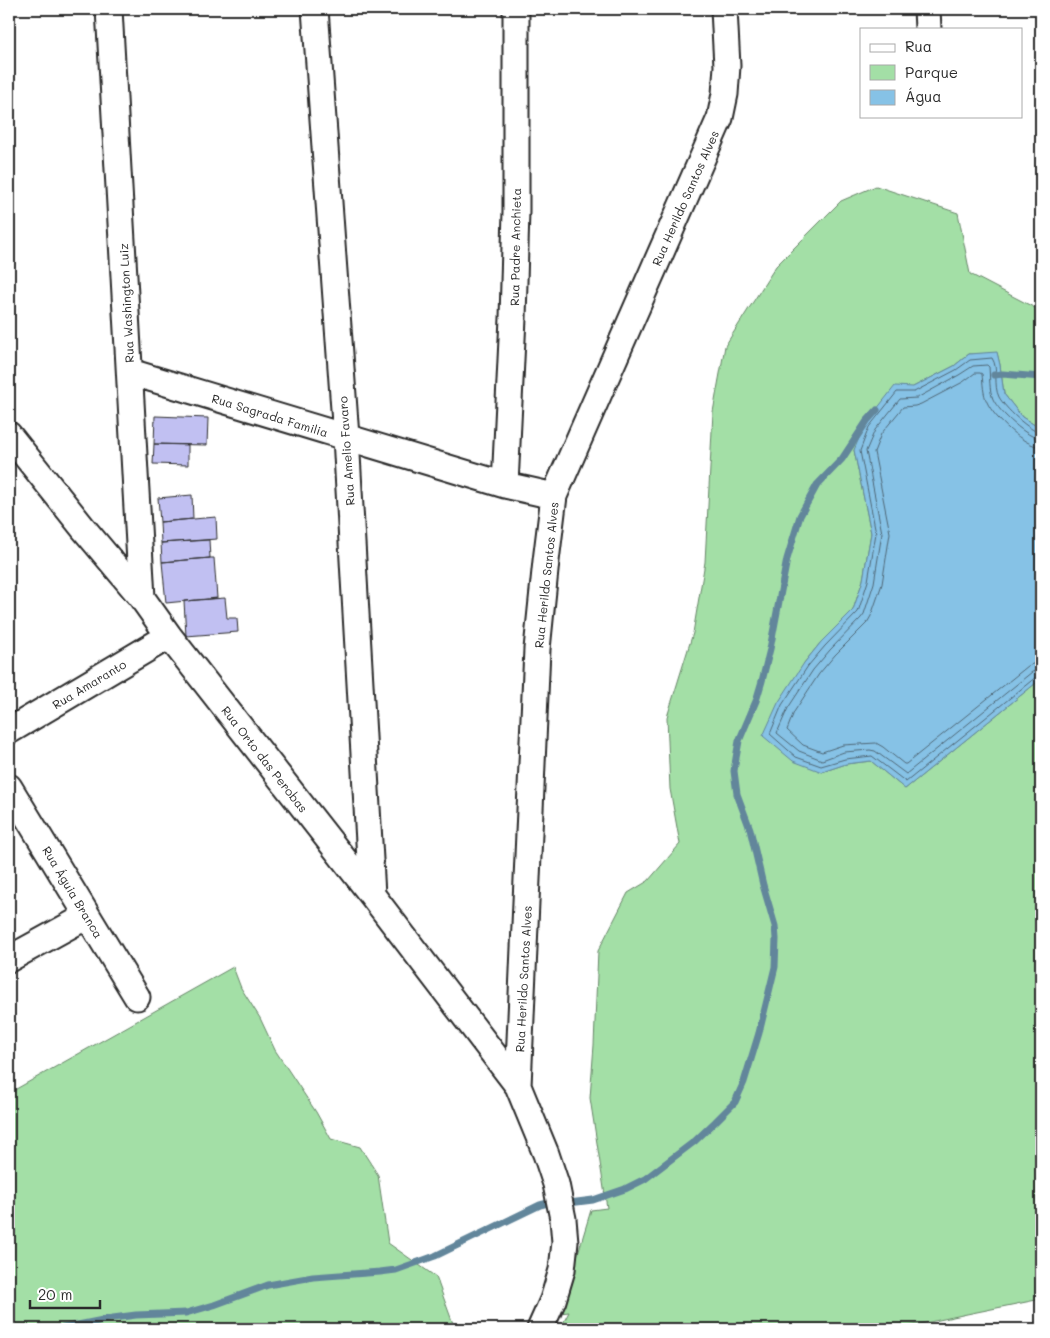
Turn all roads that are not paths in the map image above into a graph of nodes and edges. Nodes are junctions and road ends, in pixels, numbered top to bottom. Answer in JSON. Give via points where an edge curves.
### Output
{"nodes":[{"id":1,"x":109,"y":9,"type":"edge"},
{"id":2,"x":315,"y":9,"type":"edge"},
{"id":3,"x":516,"y":9,"type":"edge"},
{"id":4,"x":724,"y":9,"type":"edge"},
{"id":5,"x":927,"y":9,"type":"edge"},
{"id":6,"x":928,"y":28,"type":"edge"},
{"id":7,"x":130,"y":372,"type":"junction"},
{"id":8,"x":9,"y":435,"type":"edge"},
{"id":9,"x":346,"y":437,"type":"junction"},
{"id":10,"x":506,"y":485,"type":"junction"},
{"id":11,"x":554,"y":496,"type":"junction"},
{"id":12,"x":142,"y":598,"type":"junction"},
{"id":13,"x":169,"y":636,"type":"junction"},
{"id":14,"x":9,"y":731,"type":"edge"},
{"id":15,"x":9,"y":787,"type":"edge"},
{"id":16,"x":372,"y":895,"type":"junction"},
{"id":17,"x":87,"y":916,"type":"junction"},
{"id":18,"x":9,"y":959,"type":"edge"},
{"id":19,"x":137,"y":997,"type":"dead end"},
{"id":20,"x":518,"y":1086,"type":"junction"},
{"id":21,"x":540,"y":1329,"type":"edge"}],
"edges":[{"from":1,"to":7,"type":"street","name":"Rua Washington Luiz"},
{"from":2,"to":9,"type":"street","name":"Rua Amelio Favaro"},
{"from":3,"to":10,"type":"street","name":"Rua Padre Anchieta","via":[[516,211]]},
{"from":4,"to":11,"type":"street","name":"Rua Herildo Santos Alves","via":[[727,66],[720,118]]},
{"from":5,"to":6,"type":"street"},
{"from":7,"to":9,"type":"street","name":"Rua Sagrada Familia"},
{"from":7,"to":12,"type":"street","name":"Rua Washington Luiz"},
{"from":8,"to":12,"type":"street","name":"Rua Orto das Perobas"},
{"from":9,"to":10,"type":"street","name":"Rua Sagrada Familia"},
{"from":9,"to":16,"type":"street","name":"Rua Amelio Favaro"},
{"from":10,"to":11,"type":"street","name":"Rua Sagrada Familia"},
{"from":11,"to":20,"type":"street","name":"Rua Herildo Santos Alves","via":[[537,649]]},
{"from":12,"to":13,"type":"street","name":"Rua Orto das Perobas"},
{"from":13,"to":14,"type":"street","name":"Rua Amaranto"},
{"from":13,"to":16,"type":"street","name":"Rua Orto das Perobas"},
{"from":15,"to":17,"type":"street","name":"Rua Águia Branca"},
{"from":16,"to":20,"type":"street","name":"Rua Orto das Perobas"},
{"from":17,"to":18,"type":"street"},
{"from":17,"to":19,"type":"street","name":"Rua Águia Branca"},
{"from":20,"to":21,"type":"street","via":[[556,1184],[565,1242],[554,1300]]}]}
